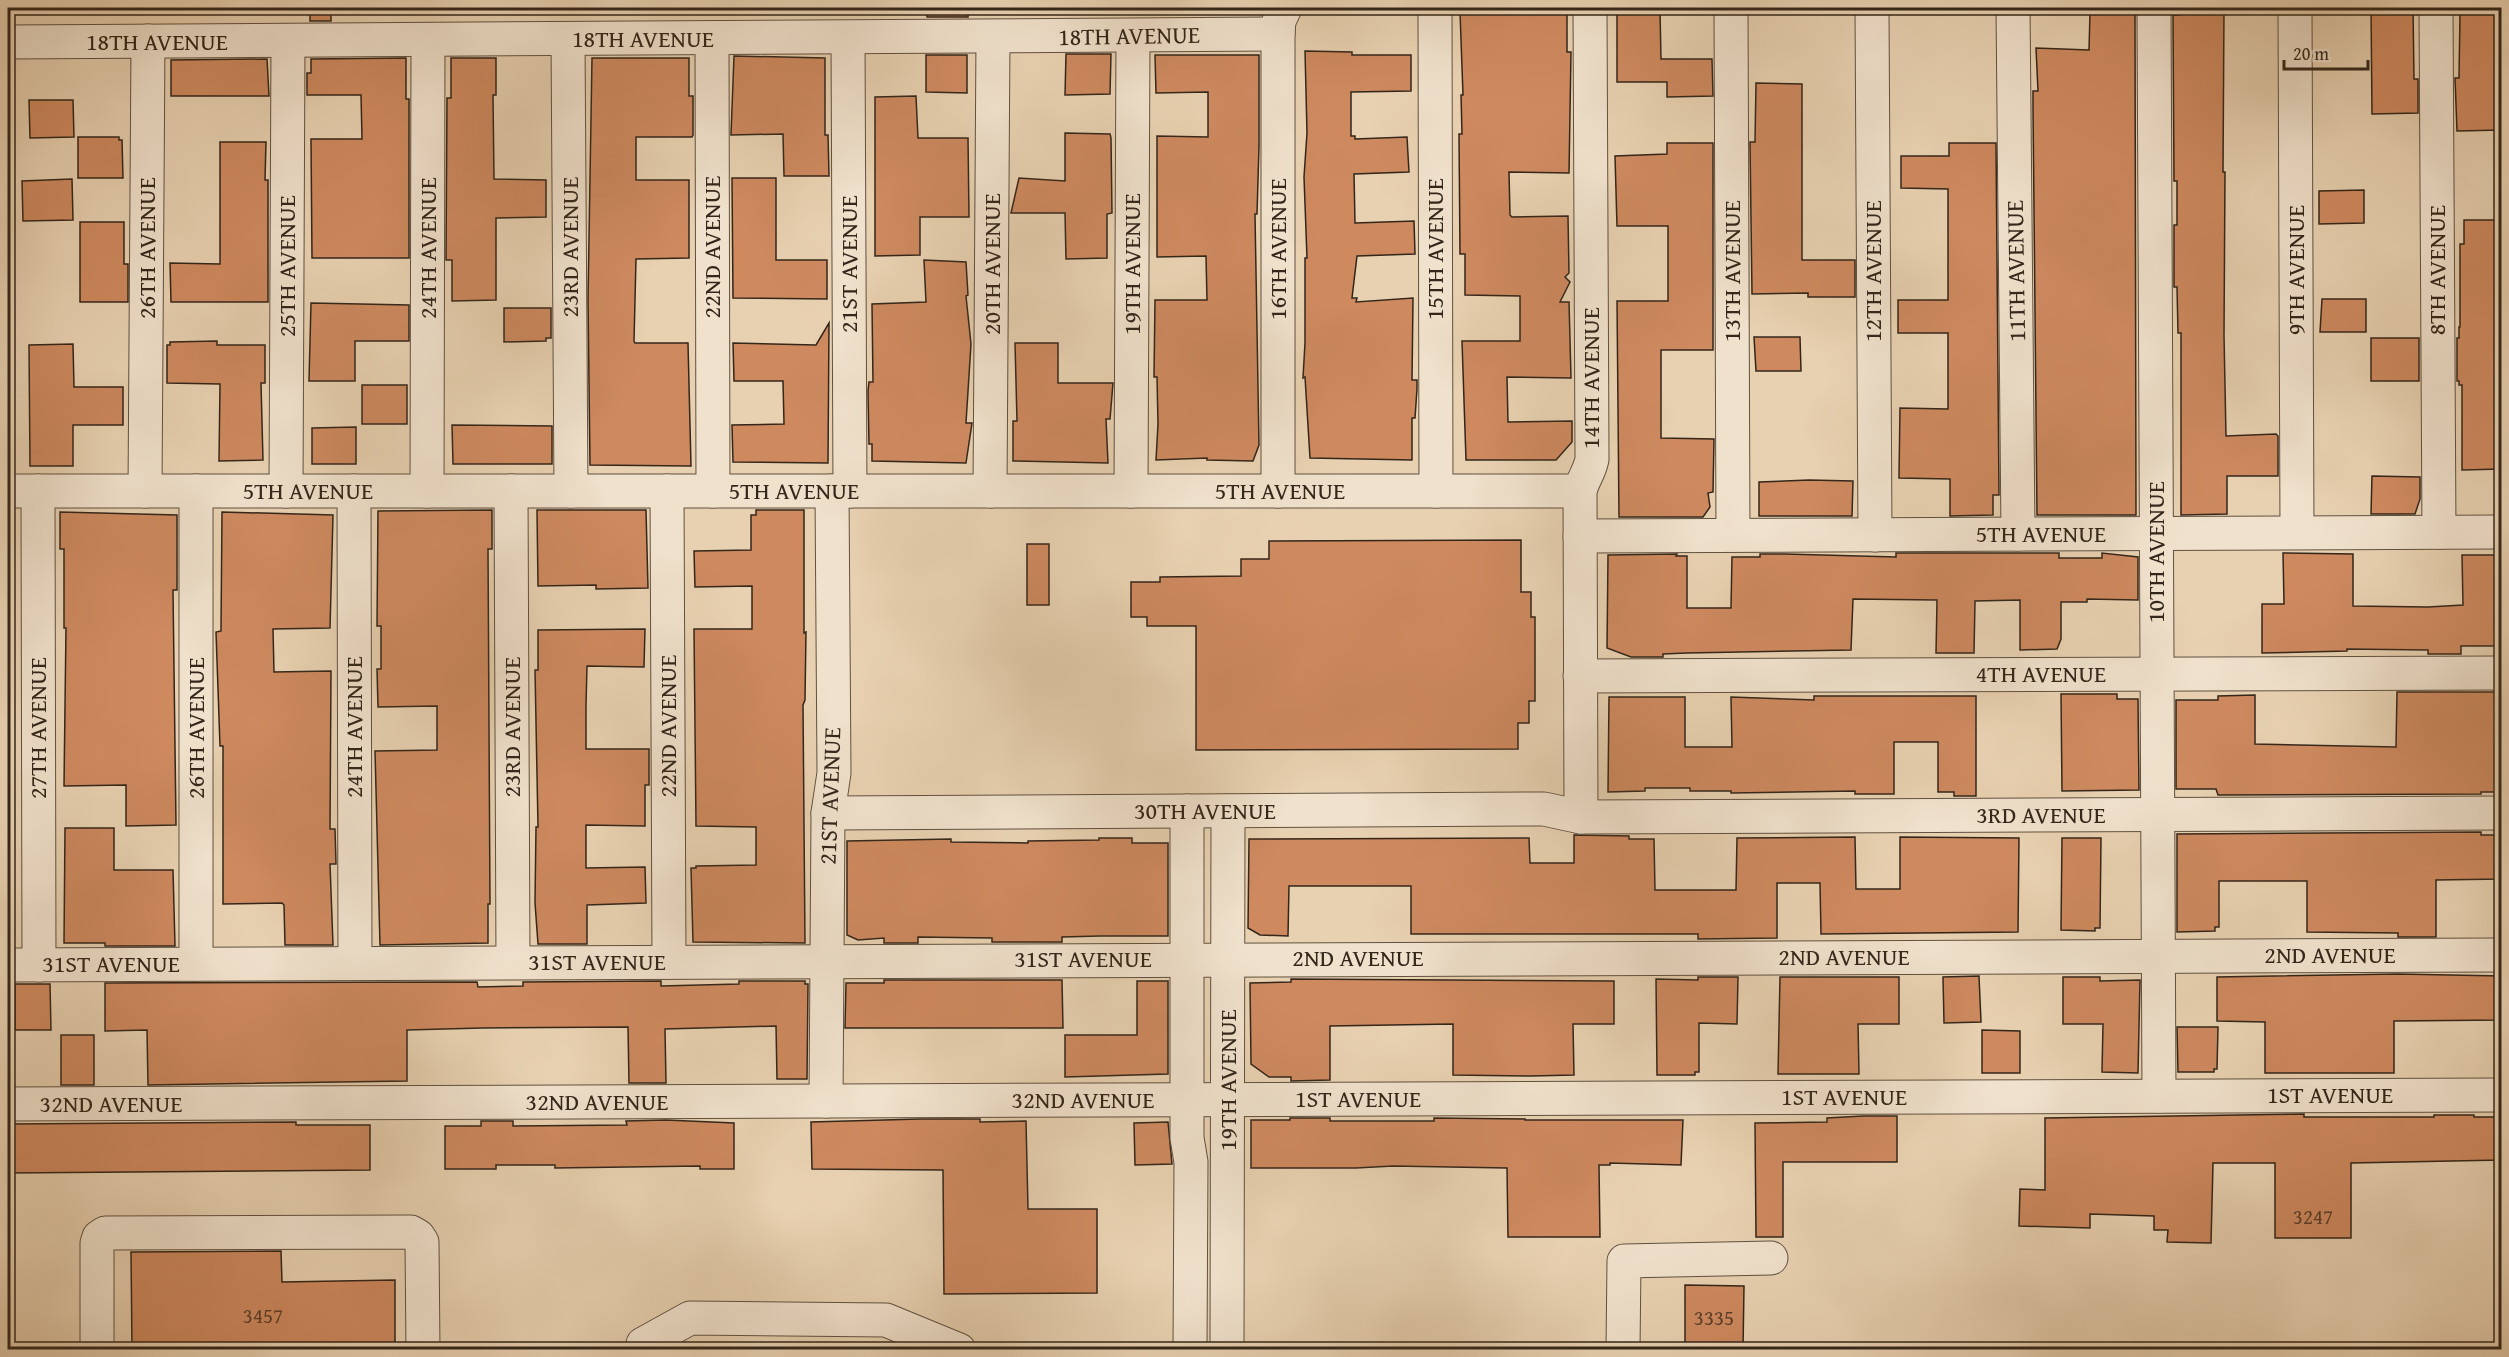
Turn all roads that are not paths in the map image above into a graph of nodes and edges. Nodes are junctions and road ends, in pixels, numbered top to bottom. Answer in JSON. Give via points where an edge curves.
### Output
{"nodes":[{"id":1,"x":1435,"y":8,"type":"edge"},
{"id":2,"x":1590,"y":8,"type":"edge"},
{"id":3,"x":1731,"y":8,"type":"edge"},
{"id":4,"x":1872,"y":8,"type":"edge"},
{"id":5,"x":2013,"y":8,"type":"edge"},
{"id":6,"x":2154,"y":8,"type":"edge"},
{"id":7,"x":2295,"y":8,"type":"edge"},
{"id":8,"x":2436,"y":8,"type":"edge"},
{"id":9,"x":1281,"y":21,"type":"edge"},
{"id":10,"x":1133,"y":36,"type":"junction"},
{"id":11,"x":993,"y":37,"type":"junction"},
{"id":12,"x":712,"y":38,"type":"junction"},
{"id":13,"x":848,"y":38,"type":"junction"},
{"id":14,"x":568,"y":39,"type":"junction"},
{"id":15,"x":428,"y":40,"type":"junction"},
{"id":16,"x":148,"y":41,"type":"junction"},
{"id":17,"x":288,"y":41,"type":"junction"},
{"id":18,"x":8,"y":42,"type":"edge"},
{"id":19,"x":23,"y":491,"type":"edge"},
{"id":20,"x":145,"y":491,"type":"junction"},
{"id":21,"x":196,"y":491,"type":"junction"},
{"id":22,"x":286,"y":491,"type":"junction"},
{"id":23,"x":354,"y":491,"type":"junction"},
{"id":24,"x":428,"y":491,"type":"junction"},
{"id":25,"x":511,"y":491,"type":"junction"},
{"id":26,"x":571,"y":491,"type":"junction"},
{"id":27,"x":668,"y":491,"type":"junction"},
{"id":28,"x":713,"y":491,"type":"junction"},
{"id":29,"x":841,"y":491,"type":"junction"},
{"id":30,"x":990,"y":491,"type":"junction"},
{"id":31,"x":1131,"y":491,"type":"junction"},
{"id":32,"x":1278,"y":491,"type":"junction"},
{"id":33,"x":1436,"y":491,"type":"junction"},
{"id":34,"x":1580,"y":491,"type":"junction"},
{"id":35,"x":2297,"y":532,"type":"junction"},
{"id":36,"x":2439,"y":532,"type":"junction"},
{"id":37,"x":2502,"y":532,"type":"edge"},
{"id":38,"x":2156,"y":533,"type":"junction"},
{"id":39,"x":2018,"y":534,"type":"junction"},
{"id":40,"x":1733,"y":535,"type":"junction"},
{"id":41,"x":1875,"y":535,"type":"junction"},
{"id":42,"x":1580,"y":536,"type":"junction"},
{"id":43,"x":2502,"y":673,"type":"edge"},
{"id":44,"x":2157,"y":674,"type":"junction"},
{"id":45,"x":1580,"y":676,"type":"junction"},
{"id":46,"x":1228,"y":811,"type":"junction"},
{"id":47,"x":1187,"y":812,"type":"junction"},
{"id":48,"x":828,"y":813,"type":"junction"},
{"id":49,"x":2502,"y":813,"type":"edge"},
{"id":50,"x":2157,"y":814,"type":"junction"},
{"id":51,"x":1581,"y":817,"type":"junction"},
{"id":52,"x":2502,"y":955,"type":"edge"},
{"id":53,"x":2158,"y":956,"type":"junction"},
{"id":54,"x":1187,"y":958,"type":"junction"},
{"id":55,"x":1228,"y":958,"type":"junction"},
{"id":56,"x":827,"y":960,"type":"junction"},
{"id":57,"x":669,"y":962,"type":"junction"},
{"id":58,"x":355,"y":963,"type":"junction"},
{"id":59,"x":513,"y":963,"type":"junction"},
{"id":60,"x":196,"y":964,"type":"junction"},
{"id":61,"x":23,"y":965,"type":"edge"},
{"id":62,"x":2502,"y":1095,"type":"edge"},
{"id":63,"x":2159,"y":1096,"type":"junction"},
{"id":64,"x":1187,"y":1100,"type":"junction"},
{"id":65,"x":1228,"y":1100,"type":"junction"},
{"id":66,"x":826,"y":1101,"type":"junction"},
{"id":67,"x":8,"y":1104,"type":"edge"},
{"id":68,"x":1771,"y":1258,"type":"dead end"},
{"id":69,"x":97,"y":1350,"type":"edge"},
{"id":70,"x":423,"y":1350,"type":"edge"},
{"id":71,"x":642,"y":1350,"type":"edge"},
{"id":72,"x":959,"y":1350,"type":"edge"},
{"id":73,"x":1190,"y":1350,"type":"edge"},
{"id":74,"x":1227,"y":1350,"type":"edge"},
{"id":75,"x":1623,"y":1350,"type":"edge"}],
"edges":[{"from":1,"to":33,"type":"lane","name":"15TH AVENUE"},
{"from":2,"to":34,"type":"lane","name":"14TH AVENUE","via":[[1592,459]]},
{"from":3,"to":40,"type":"lane","name":"13TH AVENUE"},
{"from":4,"to":41,"type":"lane","name":"12TH AVENUE"},
{"from":5,"to":39,"type":"lane","name":"11TH AVENUE"},
{"from":6,"to":38,"type":"lane","name":"10TH AVENUE"},
{"from":7,"to":35,"type":"lane","name":"9TH AVENUE"},
{"from":8,"to":36,"type":"lane","name":"8TH AVENUE"},
{"from":9,"to":10,"type":"lane","name":"18TH AVENUE"},
{"from":9,"to":32,"type":"lane","name":"16TH AVENUE"},
{"from":10,"to":11,"type":"lane","name":"18TH AVENUE"},
{"from":10,"to":31,"type":"lane","name":"19TH AVENUE"},
{"from":11,"to":13,"type":"lane","name":"18TH AVENUE"},
{"from":11,"to":30,"type":"lane","name":"20TH AVENUE"},
{"from":12,"to":13,"type":"lane","name":"18TH AVENUE"},
{"from":12,"to":14,"type":"lane","name":"18TH AVENUE"},
{"from":12,"to":28,"type":"lane","name":"22ND AVENUE"},
{"from":13,"to":29,"type":"lane","name":"21ST AVENUE"},
{"from":14,"to":15,"type":"lane","name":"18TH AVENUE"},
{"from":14,"to":26,"type":"lane","name":"23RD AVENUE"},
{"from":15,"to":17,"type":"lane","name":"18TH AVENUE"},
{"from":15,"to":24,"type":"lane","name":"24TH AVENUE"},
{"from":16,"to":17,"type":"lane","name":"18TH AVENUE"},
{"from":16,"to":18,"type":"lane","name":"18TH AVENUE"},
{"from":16,"to":20,"type":"lane","name":"26TH AVENUE"},
{"from":17,"to":22,"type":"lane","name":"25TH AVENUE"},
{"from":19,"to":20,"type":"lane","name":"5TH AVENUE"},
{"from":19,"to":61,"type":"lane","name":"27TH AVENUE"},
{"from":20,"to":21,"type":"lane","name":"5TH AVENUE"},
{"from":21,"to":22,"type":"lane","name":"5TH AVENUE"},
{"from":21,"to":60,"type":"lane","name":"26TH AVENUE"},
{"from":22,"to":23,"type":"lane","name":"5TH AVENUE"},
{"from":23,"to":24,"type":"lane","name":"5TH AVENUE"},
{"from":23,"to":58,"type":"lane","name":"24TH AVENUE"},
{"from":24,"to":25,"type":"lane","name":"5TH AVENUE"},
{"from":25,"to":26,"type":"lane","name":"5TH AVENUE"},
{"from":25,"to":59,"type":"lane","name":"23RD AVENUE"},
{"from":26,"to":27,"type":"lane","name":"5TH AVENUE"},
{"from":27,"to":28,"type":"lane","name":"5TH AVENUE"},
{"from":27,"to":57,"type":"lane","name":"22ND AVENUE"},
{"from":28,"to":29,"type":"lane","name":"5TH AVENUE"},
{"from":29,"to":30,"type":"lane","name":"5TH AVENUE"},
{"from":29,"to":48,"type":"lane","name":"21ST AVENUE","via":[[834,773]]},
{"from":30,"to":31,"type":"lane","name":"5TH AVENUE"},
{"from":31,"to":32,"type":"lane","name":"5TH AVENUE"},
{"from":32,"to":33,"type":"lane","name":"5TH AVENUE"},
{"from":33,"to":34,"type":"lane","name":"5TH AVENUE"},
{"from":34,"to":42,"type":"lane","name":"14TH AVENUE"},
{"from":35,"to":36,"type":"lane","name":"5TH AVENUE"},
{"from":35,"to":38,"type":"lane","name":"5TH AVENUE"},
{"from":36,"to":37,"type":"lane","name":"5TH AVENUE"},
{"from":38,"to":39,"type":"lane","name":"5TH AVENUE"},
{"from":38,"to":44,"type":"lane","name":"10TH AVENUE"},
{"from":39,"to":41,"type":"lane","name":"5TH AVENUE"},
{"from":40,"to":41,"type":"lane","name":"5TH AVENUE"},
{"from":40,"to":42,"type":"lane","name":"5TH AVENUE"},
{"from":42,"to":45,"type":"lane","name":"14TH AVENUE"},
{"from":43,"to":44,"type":"lane","name":"4TH AVENUE"},
{"from":44,"to":45,"type":"lane","name":"4TH AVENUE"},
{"from":44,"to":50,"type":"lane","name":"10TH AVENUE"},
{"from":45,"to":51,"type":"lane","name":"14TH AVENUE"},
{"from":46,"to":47,"type":"lane","name":"30TH AVENUE"},
{"from":46,"to":51,"type":"lane","name":"30TH AVENUE","via":[[1544,809]]},
{"from":46,"to":55,"type":"lane","name":"19TH AVENUE"},
{"from":47,"to":48,"type":"lane","name":"30TH AVENUE"},
{"from":47,"to":54,"type":"lane","name":"19TH AVENUE"},
{"from":48,"to":56,"type":"lane","name":"21ST AVENUE"},
{"from":49,"to":50,"type":"lane","name":"3RD AVENUE"},
{"from":50,"to":51,"type":"lane","name":"3RD AVENUE"},
{"from":50,"to":53,"type":"lane","name":"10TH AVENUE"},
{"from":52,"to":53,"type":"lane","name":"2ND AVENUE"},
{"from":53,"to":55,"type":"lane","name":"2ND AVENUE"},
{"from":53,"to":63,"type":"lane","name":"10TH AVENUE"},
{"from":54,"to":55,"type":"lane","name":"2ND AVENUE"},
{"from":54,"to":56,"type":"lane","name":"31ST AVENUE"},
{"from":54,"to":64,"type":"lane","name":"19TH AVENUE"},
{"from":55,"to":65,"type":"lane","name":"19TH AVENUE"},
{"from":56,"to":57,"type":"lane","name":"31ST AVENUE"},
{"from":56,"to":66,"type":"lane","name":"21ST AVENUE"},
{"from":57,"to":59,"type":"lane","name":"31ST AVENUE"},
{"from":58,"to":59,"type":"lane","name":"31ST AVENUE"},
{"from":58,"to":60,"type":"lane","name":"31ST AVENUE"},
{"from":60,"to":61,"type":"lane","name":"31ST AVENUE"},
{"from":62,"to":63,"type":"lane","name":"1ST AVENUE"},
{"from":63,"to":65,"type":"lane","name":"1ST AVENUE"},
{"from":64,"to":65,"type":"lane","name":"1ST AVENUE"},
{"from":64,"to":66,"type":"lane","name":"32ND AVENUE"},
{"from":64,"to":73,"type":"lane","name":"19TH AVENUE","via":[[1191,1162]]},
{"from":65,"to":74,"type":"lane","name":"19TH AVENUE"},
{"from":66,"to":67,"type":"lane","name":"32ND AVENUE"},
{"from":68,"to":75,"type":"lane","via":[[1624,1261]]},
{"from":69,"to":70,"type":"lane","via":[[97,1243],[105,1233],[411,1232],[422,1242]]},
{"from":71,"to":72,"type":"lane","via":[[643,1344],[690,1318],[886,1320]]}]}
